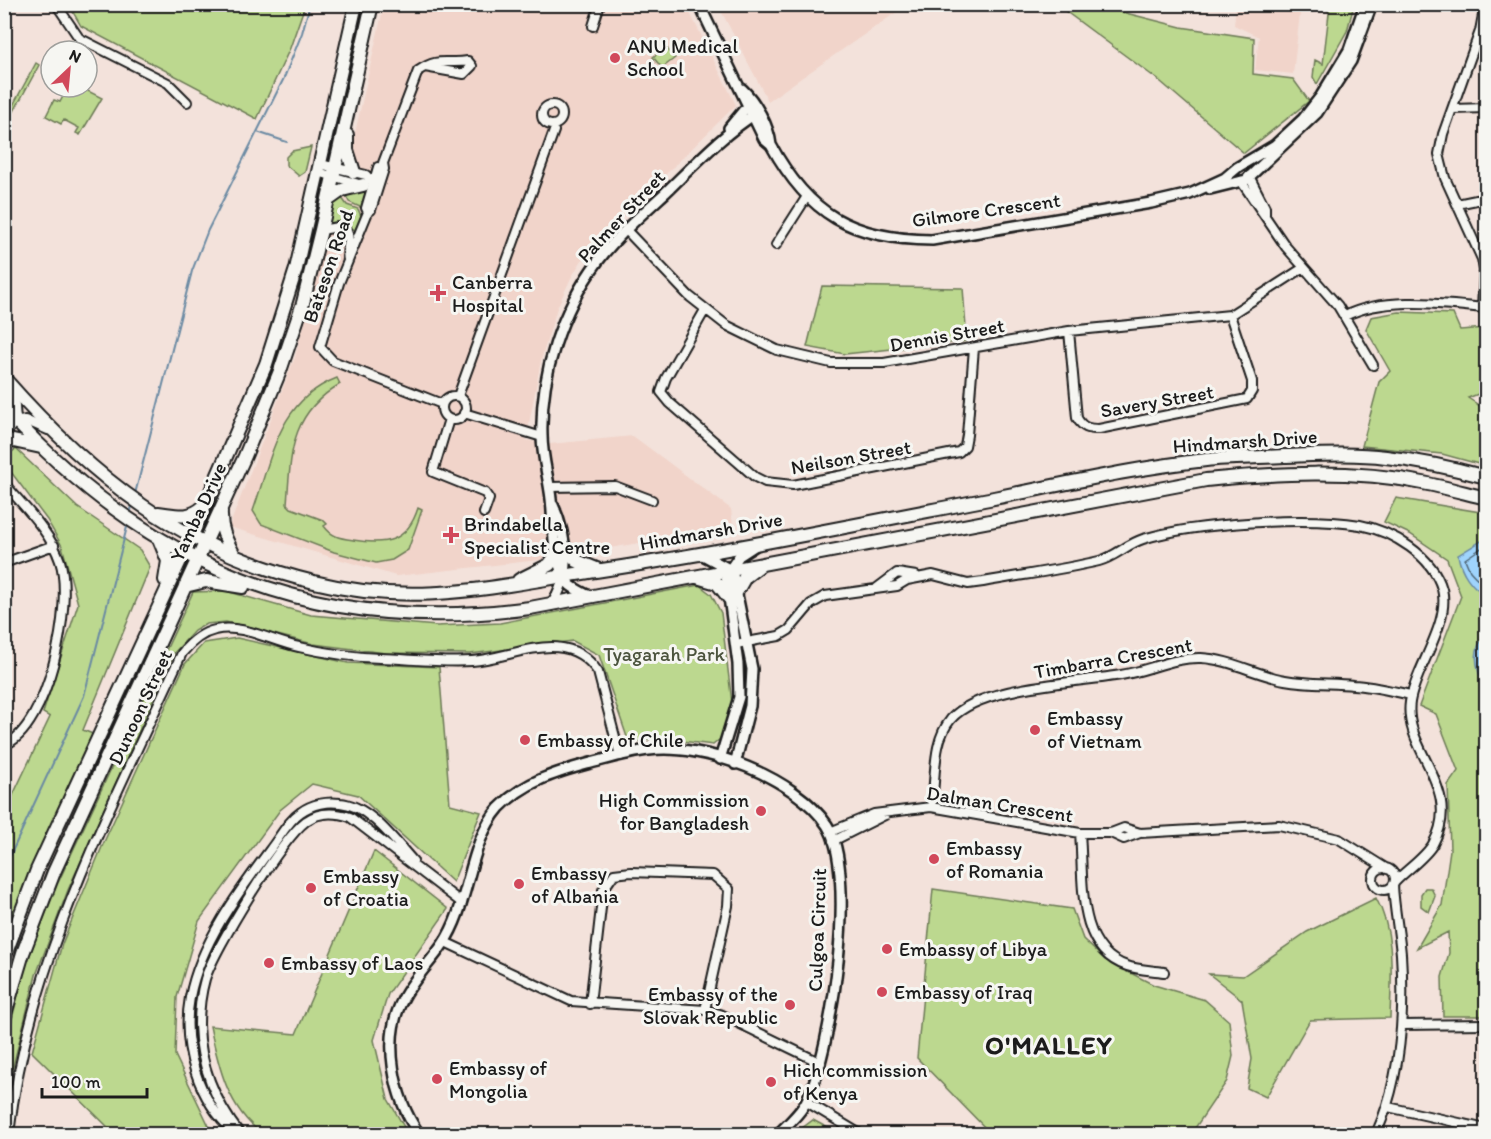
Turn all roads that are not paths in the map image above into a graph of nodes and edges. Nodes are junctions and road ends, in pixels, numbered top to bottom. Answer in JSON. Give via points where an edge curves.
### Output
{"nodes":[{"id":1,"x":56,"y":4,"type":"edge"},
{"id":2,"x":356,"y":4,"type":"edge"},
{"id":3,"x":372,"y":4,"type":"edge"},
{"id":4,"x":600,"y":4,"type":"edge"},
{"id":5,"x":699,"y":4,"type":"edge"},
{"id":6,"x":1365,"y":4,"type":"edge"},
{"id":7,"x":1372,"y":4,"type":"edge"},
{"id":8,"x":1485,"y":4,"type":"edge"},
{"id":9,"x":593,"y":26,"type":"dead end"},
{"id":10,"x":425,"y":67,"type":"junction"},
{"id":11,"x":187,"y":102,"type":"dead end"},
{"id":12,"x":1486,"y":108,"type":"edge"},
{"id":13,"x":1453,"y":109,"type":"junction"},
{"id":14,"x":753,"y":110,"type":"junction"},
{"id":15,"x":347,"y":114,"type":"junction"},
{"id":16,"x":556,"y":127,"type":"junction"},
{"id":17,"x":1277,"y":147,"type":"junction"},
{"id":18,"x":381,"y":165,"type":"junction"},
{"id":19,"x":319,"y":168,"type":"junction"},
{"id":20,"x":334,"y":172,"type":"junction"},
{"id":21,"x":1243,"y":174,"type":"junction"},
{"id":22,"x":368,"y":182,"type":"junction"},
{"id":23,"x":806,"y":198,"type":"junction"},
{"id":24,"x":1486,"y":198,"type":"edge"},
{"id":25,"x":328,"y":200,"type":"junction"},
{"id":26,"x":1457,"y":204,"type":"junction"},
{"id":27,"x":321,"y":230,"type":"junction"},
{"id":28,"x":626,"y":230,"type":"junction"},
{"id":29,"x":776,"y":245,"type":"dead end"},
{"id":30,"x":348,"y":260,"type":"junction"},
{"id":31,"x":1303,"y":268,"type":"junction"},
{"id":32,"x":1484,"y":308,"type":"edge"},
{"id":33,"x":705,"y":310,"type":"junction"},
{"id":34,"x":1230,"y":315,"type":"junction"},
{"id":35,"x":1345,"y":316,"type":"junction"},
{"id":36,"x":1069,"y":331,"type":"junction"},
{"id":37,"x":974,"y":348,"type":"junction"},
{"id":38,"x":1373,"y":365,"type":"dead end"},
{"id":39,"x":9,"y":383,"type":"edge"},
{"id":40,"x":458,"y":396,"type":"junction"},
{"id":41,"x":442,"y":404,"type":"junction"},
{"id":42,"x":4,"y":408,"type":"edge"},
{"id":43,"x":464,"y":413,"type":"junction"},
{"id":44,"x":449,"y":419,"type":"junction"},
{"id":45,"x":10,"y":423,"type":"edge"},
{"id":46,"x":53,"y":431,"type":"junction"},
{"id":47,"x":4,"y":437,"type":"edge"},
{"id":48,"x":542,"y":437,"type":"junction"},
{"id":49,"x":42,"y":447,"type":"junction"},
{"id":50,"x":1486,"y":477,"type":"edge"},
{"id":51,"x":4,"y":483,"type":"edge"},
{"id":52,"x":549,"y":487,"type":"junction"},
{"id":53,"x":1486,"y":498,"type":"edge"},
{"id":54,"x":652,"y":500,"type":"dead end"},
{"id":55,"x":222,"y":504,"type":"junction"},
{"id":56,"x":205,"y":505,"type":"junction"},
{"id":57,"x":148,"y":511,"type":"junction"},
{"id":58,"x":484,"y":513,"type":"dead end"},
{"id":59,"x":192,"y":535,"type":"junction"},
{"id":60,"x":159,"y":539,"type":"junction"},
{"id":61,"x":206,"y":542,"type":"junction"},
{"id":62,"x":758,"y":543,"type":"junction"},
{"id":63,"x":54,"y":545,"type":"junction"},
{"id":64,"x":560,"y":549,"type":"junction"},
{"id":65,"x":184,"y":552,"type":"junction"},
{"id":66,"x":699,"y":553,"type":"junction"},
{"id":67,"x":234,"y":555,"type":"junction"},
{"id":68,"x":198,"y":559,"type":"junction"},
{"id":69,"x":4,"y":563,"type":"edge"},
{"id":70,"x":763,"y":563,"type":"junction"},
{"id":71,"x":729,"y":569,"type":"junction"},
{"id":72,"x":599,"y":570,"type":"junction"},
{"id":73,"x":565,"y":576,"type":"junction"},
{"id":74,"x":693,"y":576,"type":"junction"},
{"id":75,"x":920,"y":577,"type":"junction"},
{"id":76,"x":185,"y":586,"type":"junction"},
{"id":77,"x":507,"y":586,"type":"junction"},
{"id":78,"x":262,"y":587,"type":"junction"},
{"id":79,"x":877,"y":588,"type":"junction"},
{"id":80,"x":733,"y":594,"type":"junction"},
{"id":81,"x":591,"y":597,"type":"junction"},
{"id":82,"x":161,"y":602,"type":"junction"},
{"id":83,"x":551,"y":605,"type":"junction"},
{"id":84,"x":747,"y":642,"type":"junction"},
{"id":85,"x":736,"y":644,"type":"junction"},
{"id":86,"x":1412,"y":695,"type":"junction"},
{"id":87,"x":4,"y":745,"type":"edge"},
{"id":88,"x":620,"y":756,"type":"junction"},
{"id":89,"x":720,"y":759,"type":"junction"},
{"id":90,"x":735,"y":764,"type":"junction"},
{"id":91,"x":931,"y":807,"type":"junction"},
{"id":92,"x":1080,"y":833,"type":"junction"},
{"id":93,"x":832,"y":836,"type":"junction"},
{"id":94,"x":1367,"y":856,"type":"junction"},
{"id":95,"x":1410,"y":867,"type":"junction"},
{"id":96,"x":1389,"y":870,"type":"junction"},
{"id":97,"x":1375,"y":875,"type":"junction"},
{"id":98,"x":1394,"y":884,"type":"junction"},
{"id":99,"x":1381,"y":889,"type":"junction"},
{"id":100,"x":462,"y":903,"type":"junction"},
{"id":101,"x":1394,"y":905,"type":"junction"},
{"id":102,"x":445,"y":942,"type":"junction"},
{"id":103,"x":4,"y":958,"type":"edge"},
{"id":104,"x":1164,"y":972,"type":"dead end"},
{"id":105,"x":590,"y":1004,"type":"junction"},
{"id":106,"x":705,"y":1010,"type":"junction"},
{"id":107,"x":4,"y":1017,"type":"edge"},
{"id":108,"x":1486,"y":1024,"type":"edge"},
{"id":109,"x":1402,"y":1025,"type":"junction"},
{"id":110,"x":821,"y":1063,"type":"junction"},
{"id":111,"x":807,"y":1102,"type":"junction"},
{"id":112,"x":1388,"y":1107,"type":"junction"},
{"id":113,"x":1486,"y":1129,"type":"edge"},
{"id":114,"x":9,"y":1134,"type":"edge"},
{"id":115,"x":238,"y":1134,"type":"edge"},
{"id":116,"x":419,"y":1134,"type":"edge"},
{"id":117,"x":778,"y":1134,"type":"edge"},
{"id":118,"x":860,"y":1134,"type":"edge"},
{"id":119,"x":1376,"y":1134,"type":"edge"}],
"edges":[{"from":1,"to":11,"type":"street","via":[[79,38],[168,83]]},
{"from":2,"to":19,"type":"main road","name":"Yamba Drive"},
{"from":3,"to":15,"type":"main road","name":"Yamba Drive"},
{"from":4,"to":9,"type":"street"},
{"from":5,"to":14,"type":"street","name":"Gilmore Crescent"},
{"from":6,"to":17,"type":"street","name":"Gilmore Crescent","via":[[1355,37],[1338,71]]},
{"from":7,"to":17,"type":"street","name":"Gilmore Crescent","via":[[1344,74],[1317,114]]},
{"from":8,"to":13,"type":"street","via":[[1480,32]]},
{"from":10,"to":10,"type":"street","via":[[440,60],[468,61],[472,66],[464,74]]},
{"from":10,"to":18,"type":"street","name":"Bateson Road","via":[[415,76]]},
{"from":12,"to":13,"type":"street"},
{"from":13,"to":26,"type":"street","via":[[1439,154],[1444,178]]},
{"from":14,"to":23,"type":"street","name":"Gilmore Crescent"},
{"from":14,"to":28,"type":"street","name":"Palmer Street"},
{"from":15,"to":20,"type":"main road","name":"Yamba Drive"},
{"from":15,"to":22,"type":"main road","via":[[347,150]]},
{"from":16,"to":16,"type":"street","via":[[543,120],[545,107],[558,106],[562,112]]},
{"from":16,"to":40,"type":"street"},
{"from":17,"to":21,"type":"street","name":"Gilmore Crescent"},
{"from":18,"to":22,"type":"street","name":"Bateson Road"},
{"from":18,"to":22,"type":"street"},
{"from":19,"to":20,"type":"street","name":"Bateson Road"},
{"from":19,"to":56,"type":"main road","name":"Yamba Drive","via":[[278,331]]},
{"from":20,"to":22,"type":"street","name":"Bateson Road"},
{"from":20,"to":22,"type":"street","name":"Bateson Road"},
{"from":20,"to":25,"type":"main road","name":"Yamba Drive"},
{"from":21,"to":23,"type":"street","name":"Gilmore Crescent","via":[[1151,203],[932,240],[895,239],[866,232]]},
{"from":21,"to":31,"type":"street"},
{"from":22,"to":25,"type":"main road","via":[[342,190]]},
{"from":22,"to":30,"type":"street","name":"Bateson Road","via":[[371,210]]},
{"from":23,"to":29,"type":"street"},
{"from":24,"to":26,"type":"street"},
{"from":25,"to":27,"type":"main road","name":"Yamba Drive"},
{"from":26,"to":32,"type":"street","via":[[1485,270]]},
{"from":27,"to":30,"type":"street","via":[[348,230]]},
{"from":27,"to":55,"type":"main road","name":"Yamba Drive","via":[[303,303],[280,371]]},
{"from":28,"to":33,"type":"street","name":"Dennis Street"},
{"from":28,"to":48,"type":"street","name":"Palmer Street","via":[[574,299],[556,341]]},
{"from":30,"to":41,"type":"street","name":"Bateson Road","via":[[320,347],[333,361]]},
{"from":31,"to":34,"type":"street","name":"Dennis Street"},
{"from":31,"to":35,"type":"street"},
{"from":32,"to":35,"type":"street","via":[[1393,305],[1360,309]]},
{"from":33,"to":37,"type":"street","name":"Dennis Street","via":[[749,338],[777,350],[831,363],[884,363]]},
{"from":33,"to":37,"type":"street","name":"Neilson Street","via":[[661,392],[755,477],[778,485],[959,452],[967,435]]},
{"from":34,"to":36,"type":"street","name":"Dennis Street"},
{"from":34,"to":36,"type":"street","name":"Savery Street","via":[[1252,381],[1247,399],[1099,429],[1082,426],[1077,418]]},
{"from":35,"to":38,"type":"street"},
{"from":36,"to":37,"type":"street","name":"Dennis Street"},
{"from":39,"to":45,"type":"street","via":[[17,402]]},
{"from":39,"to":46,"type":"main road","name":"Hindmarsh Drive"},
{"from":40,"to":41,"type":"street","via":[[450,396]]},
{"from":40,"to":43,"type":"street","via":[[465,405]]},
{"from":41,"to":44,"type":"street"},
{"from":42,"to":45,"type":"main road","name":"Hindmarsh Drive"},
{"from":43,"to":44,"type":"street"},
{"from":43,"to":48,"type":"street"},
{"from":44,"to":58,"type":"street","via":[[433,472],[485,493],[489,499]]},
{"from":45,"to":46,"type":"street","via":[[25,420]]},
{"from":45,"to":47,"type":"street"},
{"from":45,"to":49,"type":"main road","name":"Hindmarsh Drive"},
{"from":46,"to":57,"type":"main road","name":"Hindmarsh Drive"},
{"from":47,"to":49,"type":"main road"},
{"from":48,"to":52,"type":"street","name":"Palmer Street"},
{"from":49,"to":60,"type":"main road","name":"Hindmarsh Drive","via":[[117,513]]},
{"from":50,"to":62,"type":"main road","name":"Hindmarsh Drive","via":[[1383,456],[1206,460]]},
{"from":51,"to":63,"type":"street"},
{"from":52,"to":54,"type":"street","via":[[615,486]]},
{"from":52,"to":64,"type":"street","name":"Palmer Street","via":[[550,515]]},
{"from":53,"to":70,"type":"main road","name":"Hindmarsh Drive","via":[[1421,482],[1325,474],[1258,475],[1206,480]]},
{"from":55,"to":61,"type":"main road","name":"Yamba Drive"},
{"from":55,"to":67,"type":"main road","via":[[220,524]]},
{"from":56,"to":57,"type":"main road","via":[[187,517]]},
{"from":56,"to":59,"type":"main road","name":"Yamba Drive"},
{"from":57,"to":59,"type":"main road","name":"Hindmarsh Drive"},
{"from":59,"to":61,"type":"main road","name":"Hindmarsh Drive"},
{"from":59,"to":65,"type":"main road","name":"Yamba Drive"},
{"from":60,"to":65,"type":"main road","name":"Hindmarsh Drive"},
{"from":60,"to":82,"type":"main road","via":[[168,568]]},
{"from":61,"to":67,"type":"main road","name":"Hindmarsh Drive"},
{"from":61,"to":68,"type":"main road","name":"Yamba Drive"},
{"from":62,"to":66,"type":"main road","name":"Hindmarsh Drive"},
{"from":62,"to":71,"type":"street","via":[[739,556]]},
{"from":63,"to":69,"type":"street"},
{"from":63,"to":87,"type":"street","via":[[66,594],[55,664],[24,729],[15,741]]},
{"from":64,"to":72,"type":"main road"},
{"from":64,"to":73,"type":"street","name":"Palmer Street","via":[[560,570]]},
{"from":64,"to":77,"type":"main road","via":[[549,565]]},
{"from":65,"to":68,"type":"main road","name":"Hindmarsh Drive"},
{"from":65,"to":82,"type":"main road","name":"Yamba Drive"},
{"from":66,"to":71,"type":"street"},
{"from":66,"to":72,"type":"main road","name":"Hindmarsh Drive"},
{"from":67,"to":77,"type":"main road","name":"Hindmarsh Drive","via":[[314,582],[376,593],[442,594]]},
{"from":68,"to":76,"type":"main road","name":"Yamba Drive"},
{"from":68,"to":78,"type":"main road","name":"Hindmarsh Drive"},
{"from":70,"to":71,"type":"main road","name":"Hindmarsh Drive"},
{"from":70,"to":80,"type":"main road"},
{"from":71,"to":74,"type":"main road","name":"Hindmarsh Drive"},
{"from":71,"to":80,"type":"street"},
{"from":72,"to":73,"type":"main road","name":"Hindmarsh Drive"},
{"from":73,"to":77,"type":"main road","name":"Hindmarsh Drive"},
{"from":73,"to":81,"type":"street","name":"Palmer Street","via":[[569,584]]},
{"from":73,"to":83,"type":"street"},
{"from":74,"to":80,"type":"main road","via":[[717,583]]},
{"from":74,"to":81,"type":"main road","name":"Hindmarsh Drive"},
{"from":75,"to":79,"type":"street","via":[[897,586]]},
{"from":75,"to":79,"type":"street","via":[[897,573]]},
{"from":75,"to":86,"type":"street","via":[[933,575],[968,584],[983,582],[1101,561],[1145,538],[1211,528],[1289,521],[1362,525],[1408,546],[1436,573],[1442,591],[1438,624]]},
{"from":76,"to":78,"type":"main road","via":[[206,581]]},
{"from":76,"to":107,"type":"main road","name":"Yamba Drive","via":[[49,883]]},
{"from":78,"to":83,"type":"main road","name":"Hindmarsh Drive","via":[[319,604],[374,613],[453,616]]},
{"from":79,"to":84,"type":"street","via":[[825,596],[811,604],[779,636]]},
{"from":80,"to":84,"type":"street"},
{"from":80,"to":85,"type":"street"},
{"from":81,"to":83,"type":"main road","name":"Hindmarsh Drive"},
{"from":82,"to":103,"type":"main road","name":"Yamba Drive","via":[[37,870]]},
{"from":84,"to":85,"type":"street"},
{"from":84,"to":90,"type":"street","via":[[752,669],[750,706]]},
{"from":85,"to":89,"type":"street","via":[[739,697]]},
{"from":86,"to":91,"type":"street","name":"Timbarra Crescent","via":[[1366,686],[1283,680],[1203,658],[988,698],[962,710],[944,732],[937,752]]},
{"from":86,"to":95,"type":"street","via":[[1413,732],[1439,786],[1441,810],[1433,844]]},
{"from":88,"to":89,"type":"street","name":"Culgoa Circuit","via":[[677,750]]},
{"from":88,"to":100,"type":"street","name":"Culgoa Circuit","via":[[540,778],[498,810],[479,846]]},
{"from":88,"to":114,"type":"street","name":"Dunoon Street","via":[[598,672],[590,661],[570,648],[547,648],[473,661],[341,655],[300,648],[233,628],[214,630],[194,639],[182,653],[59,926],[22,1052]]},
{"from":89,"to":90,"type":"street","name":"Culgoa Circuit"},
{"from":90,"to":93,"type":"street","name":"Culgoa Circuit","via":[[780,780],[797,792]]},
{"from":91,"to":92,"type":"street","name":"Dalman Crescent"},
{"from":91,"to":93,"type":"street","name":"Dalman Crescent","via":[[905,808]]},
{"from":92,"to":94,"type":"street","name":"Dalman Crescent","via":[[1111,833],[1124,839],[1140,833],[1279,825],[1331,836]]},
{"from":92,"to":104,"type":"street","via":[[1086,903],[1094,940],[1114,960],[1127,966]]},
{"from":93,"to":110,"type":"street","name":"Culgoa Circuit","via":[[841,898],[837,969]]},
{"from":94,"to":96,"type":"street","name":"Dalman Crescent"},
{"from":94,"to":97,"type":"street"},
{"from":95,"to":96,"type":"street"},
{"from":95,"to":98,"type":"street"},
{"from":96,"to":97,"type":"street","via":[[1380,870]]},
{"from":96,"to":98,"type":"street"},
{"from":97,"to":99,"type":"street","via":[[1376,885]]},
{"from":98,"to":99,"type":"street"},
{"from":98,"to":101,"type":"street"},
{"from":99,"to":101,"type":"street"},
{"from":100,"to":102,"type":"street","name":"Culgoa Circuit"},
{"from":100,"to":115,"type":"street","via":[[341,813],[319,815],[301,826],[256,888],[205,979],[199,1024],[207,1073]]},
{"from":101,"to":109,"type":"street","via":[[1401,951]]},
{"from":102,"to":105,"type":"street","via":[[553,995]]},
{"from":102,"to":116,"type":"street","name":"Culgoa Circuit","via":[[403,999],[394,1020],[391,1043],[397,1081]]},
{"from":105,"to":106,"type":"street"},
{"from":105,"to":106,"type":"street","via":[[603,890],[614,874],[713,875],[729,889],[728,906]]},
{"from":106,"to":110,"type":"street"},
{"from":108,"to":109,"type":"street"},
{"from":109,"to":112,"type":"street"},
{"from":110,"to":111,"type":"street","name":"Culgoa Circuit"},
{"from":111,"to":117,"type":"street","name":"Culgoa Circuit"},
{"from":111,"to":118,"type":"street"},
{"from":112,"to":113,"type":"street"},
{"from":112,"to":119,"type":"street"}]}
